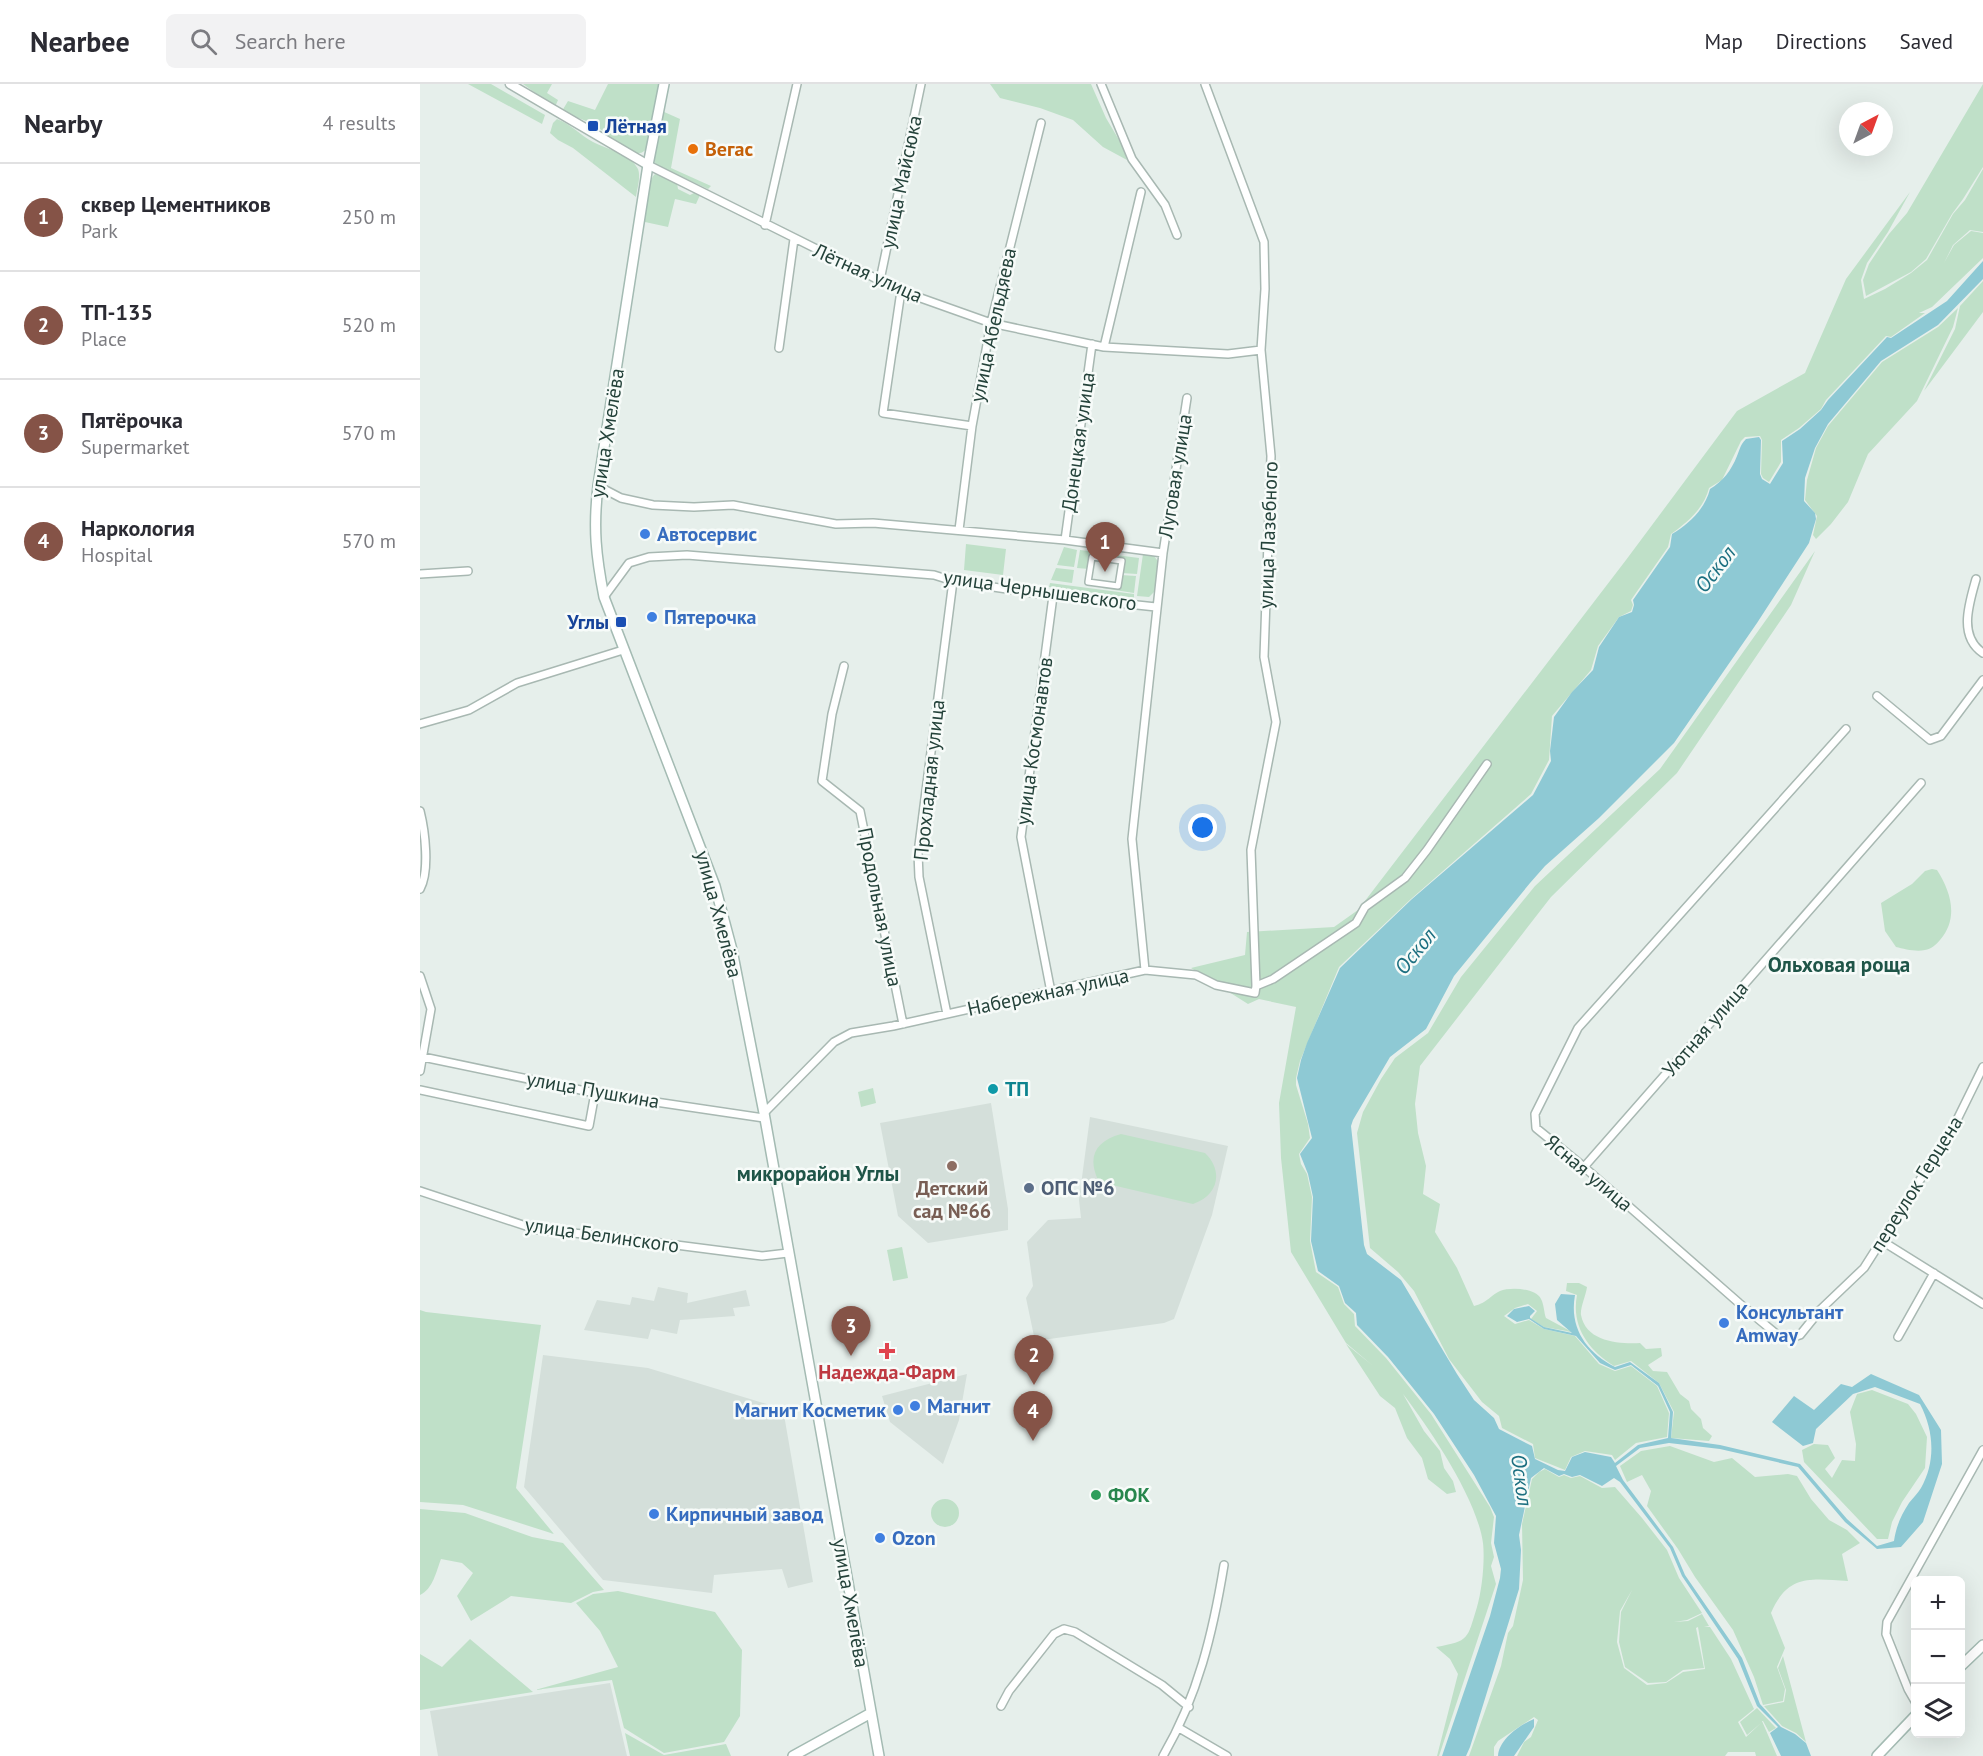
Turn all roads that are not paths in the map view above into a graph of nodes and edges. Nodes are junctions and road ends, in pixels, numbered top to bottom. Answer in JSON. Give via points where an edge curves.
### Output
{"nodes":[{"id":1,"x":510,"y":84,"type":"edge"},
{"id":2,"x":664,"y":84,"type":"edge"},
{"id":3,"x":797,"y":84,"type":"edge"},
{"id":4,"x":921,"y":84,"type":"edge"},
{"id":5,"x":1101,"y":84,"type":"edge"},
{"id":6,"x":1205,"y":84,"type":"edge"},
{"id":7,"x":1041,"y":123,"type":"dead end"},
{"id":8,"x":648,"y":165,"type":"junction"},
{"id":9,"x":1141,"y":192,"type":"dead end"},
{"id":10,"x":765,"y":225,"type":"junction"},
{"id":11,"x":1178,"y":235,"type":"dead end"},
{"id":12,"x":794,"y":239,"type":"junction"},
{"id":13,"x":880,"y":280,"type":"junction"},
{"id":14,"x":902,"y":291,"type":"junction"},
{"id":15,"x":991,"y":323,"type":"junction"},
{"id":16,"x":1092,"y":344,"type":"junction"},
{"id":17,"x":1104,"y":347,"type":"junction"},
{"id":18,"x":779,"y":348,"type":"dead end"},
{"id":19,"x":1261,"y":350,"type":"junction"},
{"id":20,"x":1187,"y":398,"type":"dead end"},
{"id":21,"x":972,"y":426,"type":"junction"},
{"id":22,"x":598,"y":486,"type":"junction"},
{"id":23,"x":959,"y":530,"type":"junction"},
{"id":24,"x":1065,"y":540,"type":"junction"},
{"id":25,"x":1163,"y":553,"type":"junction"},
{"id":26,"x":1092,"y":557,"type":"joint"},
{"id":27,"x":468,"y":571,"type":"dead end"},
{"id":28,"x":420,"y":574,"type":"edge"},
{"id":29,"x":1976,"y":579,"type":"dead end"},
{"id":30,"x":953,"y":580,"type":"junction"},
{"id":31,"x":1053,"y":596,"type":"junction"},
{"id":32,"x":604,"y":597,"type":"junction"},
{"id":33,"x":1156,"y":607,"type":"junction"},
{"id":34,"x":623,"y":650,"type":"junction"},
{"id":35,"x":1983,"y":653,"type":"edge"},
{"id":36,"x":844,"y":666,"type":"dead end"},
{"id":37,"x":1983,"y":680,"type":"edge"},
{"id":38,"x":1877,"y":696,"type":"dead end"},
{"id":39,"x":420,"y":724,"type":"edge"},
{"id":40,"x":1846,"y":729,"type":"dead end"},
{"id":41,"x":1487,"y":764,"type":"dead end"},
{"id":42,"x":1922,"y":783,"type":"dead end"},
{"id":43,"x":420,"y":811,"type":"edge"},
{"id":44,"x":420,"y":889,"type":"edge"},
{"id":45,"x":1145,"y":970,"type":"junction"},
{"id":46,"x":420,"y":976,"type":"edge"},
{"id":47,"x":1256,"y":990,"type":"junction"},
{"id":48,"x":1051,"y":992,"type":"junction"},
{"id":49,"x":947,"y":1014,"type":"junction"},
{"id":50,"x":903,"y":1024,"type":"junction"},
{"id":51,"x":423,"y":1057,"type":"junction"},
{"id":52,"x":1983,"y":1067,"type":"edge"},
{"id":53,"x":420,"y":1071,"type":"edge"},
{"id":54,"x":420,"y":1090,"type":"edge"},
{"id":55,"x":595,"y":1093,"type":"junction"},
{"id":56,"x":764,"y":1116,"type":"junction"},
{"id":57,"x":1584,"y":1167,"type":"junction"},
{"id":58,"x":420,"y":1191,"type":"edge"},
{"id":59,"x":1882,"y":1241,"type":"junction"},
{"id":60,"x":789,"y":1253,"type":"junction"},
{"id":61,"x":1864,"y":1268,"type":"joint"},
{"id":62,"x":1934,"y":1273,"type":"junction"},
{"id":63,"x":1983,"y":1304,"type":"edge"},
{"id":64,"x":1898,"y":1337,"type":"dead end"},
{"id":65,"x":1983,"y":1450,"type":"edge"},
{"id":66,"x":1224,"y":1565,"type":"dead end"},
{"id":67,"x":1983,"y":1645,"type":"edge"},
{"id":68,"x":1965,"y":1662,"type":"edge"},
{"id":69,"x":1911,"y":1694,"type":"edge"},
{"id":70,"x":1001,"y":1706,"type":"dead end"},
{"id":71,"x":1189,"y":1707,"type":"junction"},
{"id":72,"x":871,"y":1713,"type":"junction"},
{"id":73,"x":1911,"y":1720,"type":"edge"},
{"id":74,"x":1179,"y":1728,"type":"junction"},
{"id":75,"x":793,"y":1756,"type":"edge"},
{"id":76,"x":879,"y":1756,"type":"edge"},
{"id":77,"x":1163,"y":1756,"type":"edge"},
{"id":78,"x":1227,"y":1756,"type":"edge"},
{"id":79,"x":1877,"y":1756,"type":"edge"}],
"edges":[{"from":1,"to":8,"type":"street","name":"Лётная улица"},
{"from":2,"to":8,"type":"main road","name":"улица Хмелёва"},
{"from":3,"to":10,"type":"street"},
{"from":4,"to":13,"type":"street","name":"улица Майсюка"},
{"from":5,"to":11,"type":"street","via":[[1132,159],[1166,205]]},
{"from":6,"to":19,"type":"street","name":"улица Лазебного","via":[[1264,242]]},
{"from":7,"to":15,"type":"street","name":"улица Абельдяева"},
{"from":8,"to":10,"type":"street","name":"Лётная улица"},
{"from":8,"to":22,"type":"main road","name":"улица Хмелёва"},
{"from":9,"to":17,"type":"street","name":"Донецкая улица"},
{"from":10,"to":12,"type":"street","name":"Лётная улица"},
{"from":12,"to":13,"type":"street","name":"Лётная улица"},
{"from":12,"to":18,"type":"street"},
{"from":13,"to":14,"type":"street","name":"Лётная улица"},
{"from":14,"to":15,"type":"street","name":"Лётная улица"},
{"from":14,"to":21,"type":"street","via":[[883,413]]},
{"from":15,"to":16,"type":"street","name":"Лётная улица"},
{"from":15,"to":21,"type":"street","name":"улица Абельдяева"},
{"from":16,"to":17,"type":"street","name":"Лётная улица"},
{"from":16,"to":24,"type":"street","name":"Донецкая улица"},
{"from":17,"to":19,"type":"street","name":"Лётная улица","via":[[1228,354]]},
{"from":19,"to":47,"type":"street","name":"улица Лазебного","via":[[1272,456],[1264,657],[1276,722],[1251,850]]},
{"from":20,"to":25,"type":"street","name":"Луговая улица"},
{"from":21,"to":23,"type":"street","name":"улица Абельдяева"},
{"from":22,"to":23,"type":"street","via":[[621,498],[653,505],[733,505],[836,524]]},
{"from":22,"to":32,"type":"main road","name":"улица Хмелёва","via":[[594,534]]},
{"from":23,"to":24,"type":"street"},
{"from":24,"to":25,"type":"street"},
{"from":25,"to":33,"type":"street","name":"улица Чернышевского"},
{"from":26,"to":26,"type":"street","via":[[1088,582],[1118,586],[1122,561]]},
{"from":27,"to":28,"type":"street"},
{"from":29,"to":35,"type":"street","via":[[1967,625],[1974,646]]},
{"from":30,"to":31,"type":"street","name":"улица Чернышевского"},
{"from":30,"to":32,"type":"street","name":"улица Чернышевского","via":[[934,575],[699,556],[649,557],[629,563]]},
{"from":30,"to":49,"type":"street","name":"Прохладная улица","via":[[918,852],[919,877]]},
{"from":31,"to":33,"type":"street","name":"улица Чернышевского"},
{"from":31,"to":48,"type":"street","name":"улица Космонавтов","via":[[1021,837]]},
{"from":32,"to":34,"type":"main road","name":"улица Хмелёва"},
{"from":33,"to":45,"type":"street","name":"Набережная улица","via":[[1132,839]]},
{"from":34,"to":39,"type":"street","via":[[517,683],[469,710]]},
{"from":34,"to":56,"type":"main road","name":"улица Хмелёва","via":[[715,886],[732,950]]},
{"from":36,"to":50,"type":"street","name":"Продольная улица","via":[[822,781],[861,811]]},
{"from":37,"to":38,"type":"street","via":[[1941,736],[1930,740]]},
{"from":40,"to":57,"type":"street","name":"Ясная улица","via":[[1578,1028],[1535,1114],[1536,1128]]},
{"from":41,"to":47,"type":"street","via":[[1405,878],[1365,907],[1356,922]]},
{"from":42,"to":57,"type":"street","name":"Уютная улица"},
{"from":43,"to":44,"type":"street","via":[[425,880]]},
{"from":45,"to":47,"type":"street","via":[[1196,975],[1216,985]]},
{"from":45,"to":48,"type":"street","name":"Набережная улица"},
{"from":46,"to":51,"type":"street","via":[[431,1009]]},
{"from":48,"to":49,"type":"street","name":"Набережная улица"},
{"from":49,"to":50,"type":"street","name":"Набережная улица"},
{"from":50,"to":56,"type":"street","name":"Набережная улица","via":[[851,1033],[834,1042]]},
{"from":51,"to":53,"type":"street"},
{"from":51,"to":55,"type":"street","name":"улица Пушкина"},
{"from":52,"to":59,"type":"street","name":"переулок Герцена","via":[[1953,1128]]},
{"from":54,"to":55,"type":"street","via":[[589,1126]]},
{"from":55,"to":56,"type":"street","name":"улица Пушкина"},
{"from":56,"to":60,"type":"main road","name":"улица Хмелёва"},
{"from":57,"to":61,"type":"street","name":"Ясная улица","via":[[1780,1337],[1800,1335]]},
{"from":58,"to":60,"type":"street","name":"улица Белинского","via":[[538,1230],[762,1256]]},
{"from":59,"to":61,"type":"street","name":"переулок Герцена"},
{"from":59,"to":62,"type":"street"},
{"from":60,"to":72,"type":"main road","name":"улица Хмелёва"},
{"from":62,"to":63,"type":"street"},
{"from":62,"to":64,"type":"street"},
{"from":65,"to":69,"type":"street","via":[[1887,1622],[1886,1634]]},
{"from":66,"to":71,"type":"street","via":[[1210,1642]]},
{"from":67,"to":68,"type":"main road"},
{"from":70,"to":71,"type":"street","via":[[1054,1634],[1064,1629],[1162,1684]]},
{"from":71,"to":74,"type":"street"},
{"from":72,"to":75,"type":"main road"},
{"from":72,"to":76,"type":"main road","name":"улица Хмелёва"},
{"from":73,"to":79,"type":"main road"},
{"from":74,"to":77,"type":"street"},
{"from":74,"to":78,"type":"street"}]}
